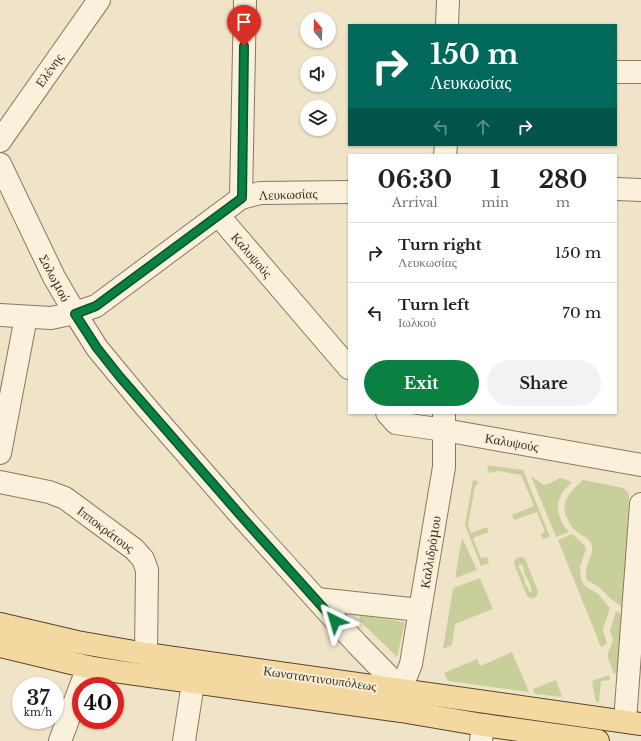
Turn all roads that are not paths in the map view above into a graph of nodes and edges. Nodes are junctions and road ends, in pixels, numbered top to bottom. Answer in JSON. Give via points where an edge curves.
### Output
{"nodes":[{"id":1,"x":99,"y":0,"type":"edge"},
{"id":2,"x":245,"y":0,"type":"edge"},
{"id":3,"x":448,"y":0,"type":"edge"},
{"id":4,"x":447,"y":24,"type":"edge"},
{"id":5,"x":617,"y":72,"type":"edge"},
{"id":6,"x":641,"y":72,"type":"edge"},
{"id":7,"x":0,"y":141,"type":"edge"},
{"id":8,"x":0,"y":164,"type":"edge"},
{"id":9,"x":617,"y":189,"type":"edge"},
{"id":10,"x":641,"y":190,"type":"edge"},
{"id":11,"x":348,"y":192,"type":"edge"},
{"id":12,"x":242,"y":198,"type":"junction"},
{"id":13,"x":218,"y":215,"type":"junction"},
{"id":14,"x":75,"y":314,"type":"junction"},
{"id":15,"x":0,"y":315,"type":"edge"},
{"id":16,"x":26,"y":317,"type":"junction"},
{"id":17,"x":348,"y":367,"type":"edge"},
{"id":18,"x":388,"y":414,"type":"edge"},
{"id":19,"x":444,"y":422,"type":"edge"},
{"id":20,"x":0,"y":453,"type":"edge"},
{"id":21,"x":641,"y":465,"type":"edge"},
{"id":22,"x":0,"y":482,"type":"edge"},
{"id":23,"x":641,"y":504,"type":"edge"},
{"id":24,"x":316,"y":599,"type":"junction"},
{"id":25,"x":420,"y":610,"type":"junction"},
{"id":26,"x":0,"y":624,"type":"edge"},
{"id":27,"x":0,"y":646,"type":"edge"},
{"id":28,"x":146,"y":654,"type":"junction"},
{"id":29,"x":88,"y":666,"type":"junction"},
{"id":30,"x":193,"y":683,"type":"junction"},
{"id":31,"x":400,"y":689,"type":"junction"},
{"id":32,"x":401,"y":711,"type":"junction"},
{"id":33,"x":633,"y":722,"type":"edge"},
{"id":34,"x":482,"y":733,"type":"edge"},
{"id":35,"x":60,"y":741,"type":"edge"},
{"id":36,"x":184,"y":741,"type":"edge"},
{"id":37,"x":598,"y":741,"type":"edge"}],
"edges":[{"from":1,"to":7,"type":"street","name":"Ελένης"},
{"from":2,"to":12,"type":"street"},
{"from":3,"to":4,"type":"street"},
{"from":5,"to":6,"type":"street"},
{"from":8,"to":14,"type":"street","name":"Σολωμού","via":[[54,277]]},
{"from":9,"to":10,"type":"street"},
{"from":11,"to":12,"type":"street","name":"Λευκωσίας","via":[[260,194]]},
{"from":12,"to":13,"type":"street","name":"Λευκωσίας"},
{"from":13,"to":14,"type":"street","name":"Λευκωσίας","via":[[96,306]]},
{"from":13,"to":17,"type":"street","name":"Καλυψούς"},
{"from":14,"to":16,"type":"street","name":"Λευκωσίας","via":[[51,318]]},
{"from":14,"to":24,"type":"street","name":"Σολωμού","via":[[97,348],[135,395]]},
{"from":15,"to":16,"type":"street","name":"Λευκωσίας"},
{"from":16,"to":20,"type":"street"},
{"from":18,"to":19,"type":"street","name":"Καλυψούς","via":[[396,423]]},
{"from":19,"to":21,"type":"street","name":"Καλυψούς"},
{"from":19,"to":25,"type":"street","name":"Καλλιδρόμου","via":[[444,466]]},
{"from":22,"to":28,"type":"street","name":"Ιπποκράτους","via":[[49,492],[65,498],[144,559],[147,570]]},
{"from":23,"to":33,"type":"street"},
{"from":24,"to":25,"type":"street"},
{"from":24,"to":31,"type":"street","name":"Σολωμού"},
{"from":25,"to":31,"type":"street","name":"Καλλιδρόμου","via":[[411,664]]},
{"from":26,"to":28,"type":"main road","name":"Κωνσταντινουπόλεως","via":[[77,642]]},
{"from":27,"to":29,"type":"main road","name":"Κωνσταντινουπόλεως"},
{"from":28,"to":31,"type":"main road","name":"Κωνσταντινουπόλεως"},
{"from":29,"to":30,"type":"main road","name":"Κωνσταντινουπόλεως"},
{"from":29,"to":35,"type":"street"},
{"from":30,"to":32,"type":"main road","name":"Κωνσταντινουπόλεως"},
{"from":30,"to":36,"type":"street"},
{"from":31,"to":32,"type":"street"},
{"from":31,"to":33,"type":"main road","name":"Κωνσταντινουπόλεως"},
{"from":32,"to":34,"type":"main road","name":"Κωνσταντινουπόλεως"},
{"from":34,"to":37,"type":"main road","name":"Κωνσταντινουπόλεως"}]}
